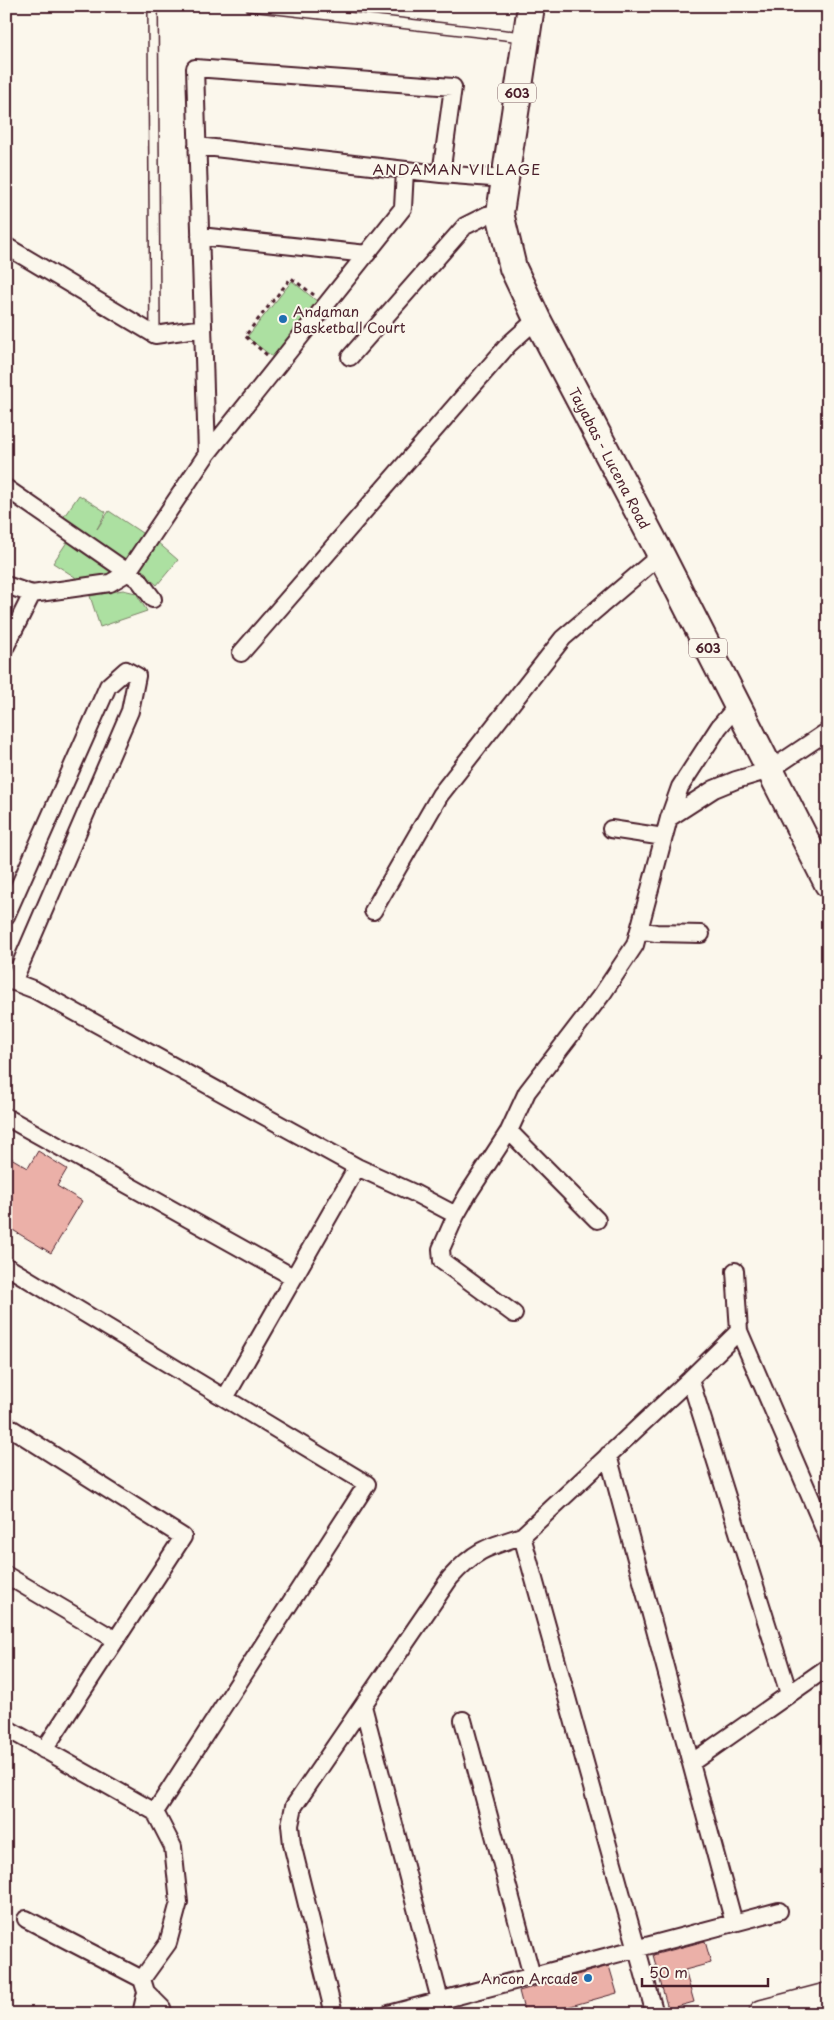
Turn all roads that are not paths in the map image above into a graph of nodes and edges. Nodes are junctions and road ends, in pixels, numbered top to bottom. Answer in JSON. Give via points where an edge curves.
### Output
{"nodes":[{"id":1,"x":162,"y":6,"type":"edge"},
{"id":2,"x":250,"y":6,"type":"edge"},
{"id":3,"x":531,"y":6,"type":"edge"},
{"id":4,"x":526,"y":38,"type":"junction"},
{"id":5,"x":197,"y":146,"type":"junction"},
{"id":6,"x":405,"y":170,"type":"junction"},
{"id":7,"x":441,"y":174,"type":"junction"},
{"id":8,"x":504,"y":179,"type":"junction"},
{"id":9,"x":500,"y":213,"type":"junction"},
{"id":10,"x":200,"y":236,"type":"junction"},
{"id":11,"x":6,"y":246,"type":"edge"},
{"id":12,"x":367,"y":254,"type":"junction"},
{"id":13,"x":536,"y":319,"type":"junction"},
{"id":14,"x":203,"y":328,"type":"junction"},
{"id":15,"x":155,"y":335,"type":"junction"},
{"id":16,"x":350,"y":358,"type":"dead end"},
{"id":17,"x":207,"y":454,"type":"junction"},
{"id":18,"x":6,"y":488,"type":"edge"},
{"id":19,"x":662,"y":557,"type":"junction"},
{"id":20,"x":127,"y":573,"type":"junction"},
{"id":21,"x":6,"y":586,"type":"edge"},
{"id":22,"x":32,"y":594,"type":"junction"},
{"id":23,"x":153,"y":599,"type":"dead end"},
{"id":24,"x":6,"y":646,"type":"edge"},
{"id":25,"x":241,"y":653,"type":"dead end"},
{"id":26,"x":737,"y":706,"type":"junction"},
{"id":27,"x":828,"y":731,"type":"edge"},
{"id":28,"x":770,"y":770,"type":"junction"},
{"id":29,"x":669,"y":818,"type":"junction"},
{"id":30,"x":611,"y":828,"type":"dead end"},
{"id":31,"x":664,"y":838,"type":"junction"},
{"id":32,"x":828,"y":884,"type":"edge"},
{"id":33,"x":373,"y":911,"type":"dead end"},
{"id":34,"x":6,"y":916,"type":"edge"},
{"id":35,"x":640,"y":930,"type":"junction"},
{"id":36,"x":701,"y":934,"type":"dead end"},
{"id":37,"x":9,"y":981,"type":"edge"},
{"id":38,"x":6,"y":1117,"type":"edge"},
{"id":39,"x":509,"y":1131,"type":"junction"},
{"id":40,"x":357,"y":1168,"type":"junction"},
{"id":41,"x":456,"y":1215,"type":"junction"},
{"id":42,"x":597,"y":1220,"type":"dead end"},
{"id":43,"x":6,"y":1266,"type":"edge"},
{"id":44,"x":735,"y":1271,"type":"dead end"},
{"id":45,"x":293,"y":1278,"type":"junction"},
{"id":46,"x":514,"y":1314,"type":"dead end"},
{"id":47,"x":739,"y":1331,"type":"junction"},
{"id":48,"x":690,"y":1380,"type":"junction"},
{"id":49,"x":225,"y":1398,"type":"junction"},
{"id":50,"x":6,"y":1425,"type":"edge"},
{"id":51,"x":608,"y":1455,"type":"junction"},
{"id":52,"x":522,"y":1536,"type":"junction"},
{"id":53,"x":828,"y":1538,"type":"edge"},
{"id":54,"x":6,"y":1575,"type":"edge"},
{"id":55,"x":116,"y":1640,"type":"junction"},
{"id":56,"x":828,"y":1666,"type":"edge"},
{"id":57,"x":789,"y":1694,"type":"junction"},
{"id":58,"x":363,"y":1706,"type":"junction"},
{"id":59,"x":463,"y":1720,"type":"dead end"},
{"id":60,"x":6,"y":1728,"type":"edge"},
{"id":61,"x":44,"y":1750,"type":"junction"},
{"id":62,"x":691,"y":1763,"type":"junction"},
{"id":63,"x":155,"y":1812,"type":"junction"},
{"id":64,"x":779,"y":1911,"type":"dead end"},
{"id":65,"x":26,"y":1919,"type":"dead end"},
{"id":66,"x":734,"y":1923,"type":"junction"},
{"id":67,"x":636,"y":1949,"type":"junction"},
{"id":68,"x":532,"y":1976,"type":"junction"},
{"id":69,"x":144,"y":1985,"type":"junction"},
{"id":70,"x":828,"y":1997,"type":"edge"},
{"id":71,"x":440,"y":2000,"type":"junction"},
{"id":72,"x":828,"y":2012,"type":"edge"},
{"id":73,"x":141,"y":2014,"type":"edge"},
{"id":74,"x":164,"y":2014,"type":"edge"},
{"id":75,"x":334,"y":2014,"type":"edge"},
{"id":76,"x":389,"y":2014,"type":"edge"},
{"id":77,"x":655,"y":2014,"type":"edge"},
{"id":78,"x":763,"y":2014,"type":"edge"},
{"id":79,"x":823,"y":2014,"type":"edge"}],
"edges":[{"from":1,"to":15,"type":"lane","via":[[153,7]]},
{"from":2,"to":4,"type":"lane"},
{"from":3,"to":4,"type":"main road","name":"Tayabas - Lucena Road","number":"603"},
{"from":4,"to":8,"type":"main road","name":"Tayabas - Lucena Road","number":"603"},
{"from":5,"to":6,"type":"street"},
{"from":5,"to":7,"type":"street","via":[[195,68],[453,87]]},
{"from":5,"to":10,"type":"street"},
{"from":6,"to":7,"type":"street"},
{"from":6,"to":12,"type":"street","via":[[403,208]]},
{"from":7,"to":8,"type":"street"},
{"from":8,"to":9,"type":"main road","name":"Tayabas - Lucena Road","number":"603"},
{"from":9,"to":13,"type":"main road","name":"Tayabas - Lucena Road","number":"603","via":[[513,268]]},
{"from":9,"to":16,"type":"street","via":[[488,214],[465,226]]},
{"from":10,"to":12,"type":"street"},
{"from":10,"to":14,"type":"street"},
{"from":11,"to":15,"type":"street"},
{"from":12,"to":17,"type":"street"},
{"from":13,"to":19,"type":"main road","name":"Tayabas - Lucena Road","number":"603"},
{"from":13,"to":25,"type":"street","via":[[509,344]]},
{"from":14,"to":15,"type":"street"},
{"from":14,"to":17,"type":"street"},
{"from":17,"to":20,"type":"street"},
{"from":18,"to":20,"type":"street"},
{"from":19,"to":26,"type":"main road","name":"Tayabas - Lucena Road","number":"603"},
{"from":19,"to":33,"type":"street","via":[[563,638],[440,794]]},
{"from":20,"to":22,"type":"street","via":[[110,583]]},
{"from":20,"to":23,"type":"street","via":[[139,580]]},
{"from":21,"to":22,"type":"street"},
{"from":22,"to":24,"type":"street"},
{"from":26,"to":28,"type":"main road","name":"Tayabas - Lucena Road","number":"603"},
{"from":26,"to":29,"type":"street","via":[[719,727],[680,787]]},
{"from":27,"to":28,"type":"street"},
{"from":28,"to":29,"type":"street","via":[[714,789]]},
{"from":28,"to":32,"type":"main road","name":"Tayabas - Lucena Road","number":"603"},
{"from":29,"to":31,"type":"street"},
{"from":30,"to":31,"type":"street"},
{"from":31,"to":35,"type":"street"},
{"from":34,"to":37,"type":"street","via":[[108,686],[126,670],[137,676],[130,710]]},
{"from":35,"to":36,"type":"street"},
{"from":35,"to":39,"type":"street","via":[[635,945],[603,992],[527,1092]]},
{"from":37,"to":40,"type":"street","via":[[35,990]]},
{"from":38,"to":45,"type":"street"},
{"from":39,"to":41,"type":"street"},
{"from":39,"to":42,"type":"street"},
{"from":40,"to":41,"type":"street"},
{"from":40,"to":45,"type":"street"},
{"from":41,"to":46,"type":"street","via":[[442,1249],[442,1261]]},
{"from":43,"to":49,"type":"street"},
{"from":44,"to":47,"type":"street"},
{"from":45,"to":49,"type":"street"},
{"from":47,"to":48,"type":"street"},
{"from":47,"to":53,"type":"street"},
{"from":48,"to":51,"type":"street"},
{"from":48,"to":57,"type":"street"},
{"from":49,"to":63,"type":"street","via":[[367,1484]]},
{"from":50,"to":55,"type":"street","via":[[183,1537]]},
{"from":51,"to":52,"type":"street"},
{"from":51,"to":62,"type":"street"},
{"from":52,"to":58,"type":"street","via":[[487,1547],[466,1560],[450,1578]]},
{"from":52,"to":67,"type":"street"},
{"from":54,"to":55,"type":"street"},
{"from":55,"to":61,"type":"street"},
{"from":56,"to":57,"type":"street"},
{"from":57,"to":62,"type":"street"},
{"from":58,"to":71,"type":"street"},
{"from":58,"to":75,"type":"street","via":[[294,1806],[290,1826]]},
{"from":59,"to":68,"type":"street"},
{"from":60,"to":61,"type":"street"},
{"from":61,"to":63,"type":"street"},
{"from":62,"to":66,"type":"street"},
{"from":63,"to":69,"type":"street","via":[[172,1846],[179,1902],[168,1942]]},
{"from":64,"to":66,"type":"street"},
{"from":65,"to":69,"type":"street"},
{"from":66,"to":67,"type":"street"},
{"from":67,"to":68,"type":"street"},
{"from":67,"to":77,"type":"street"},
{"from":68,"to":71,"type":"street"},
{"from":69,"to":73,"type":"street"},
{"from":69,"to":74,"type":"street"},
{"from":70,"to":78,"type":"highway"},
{"from":71,"to":76,"type":"street"},
{"from":72,"to":79,"type":"highway"}]}
